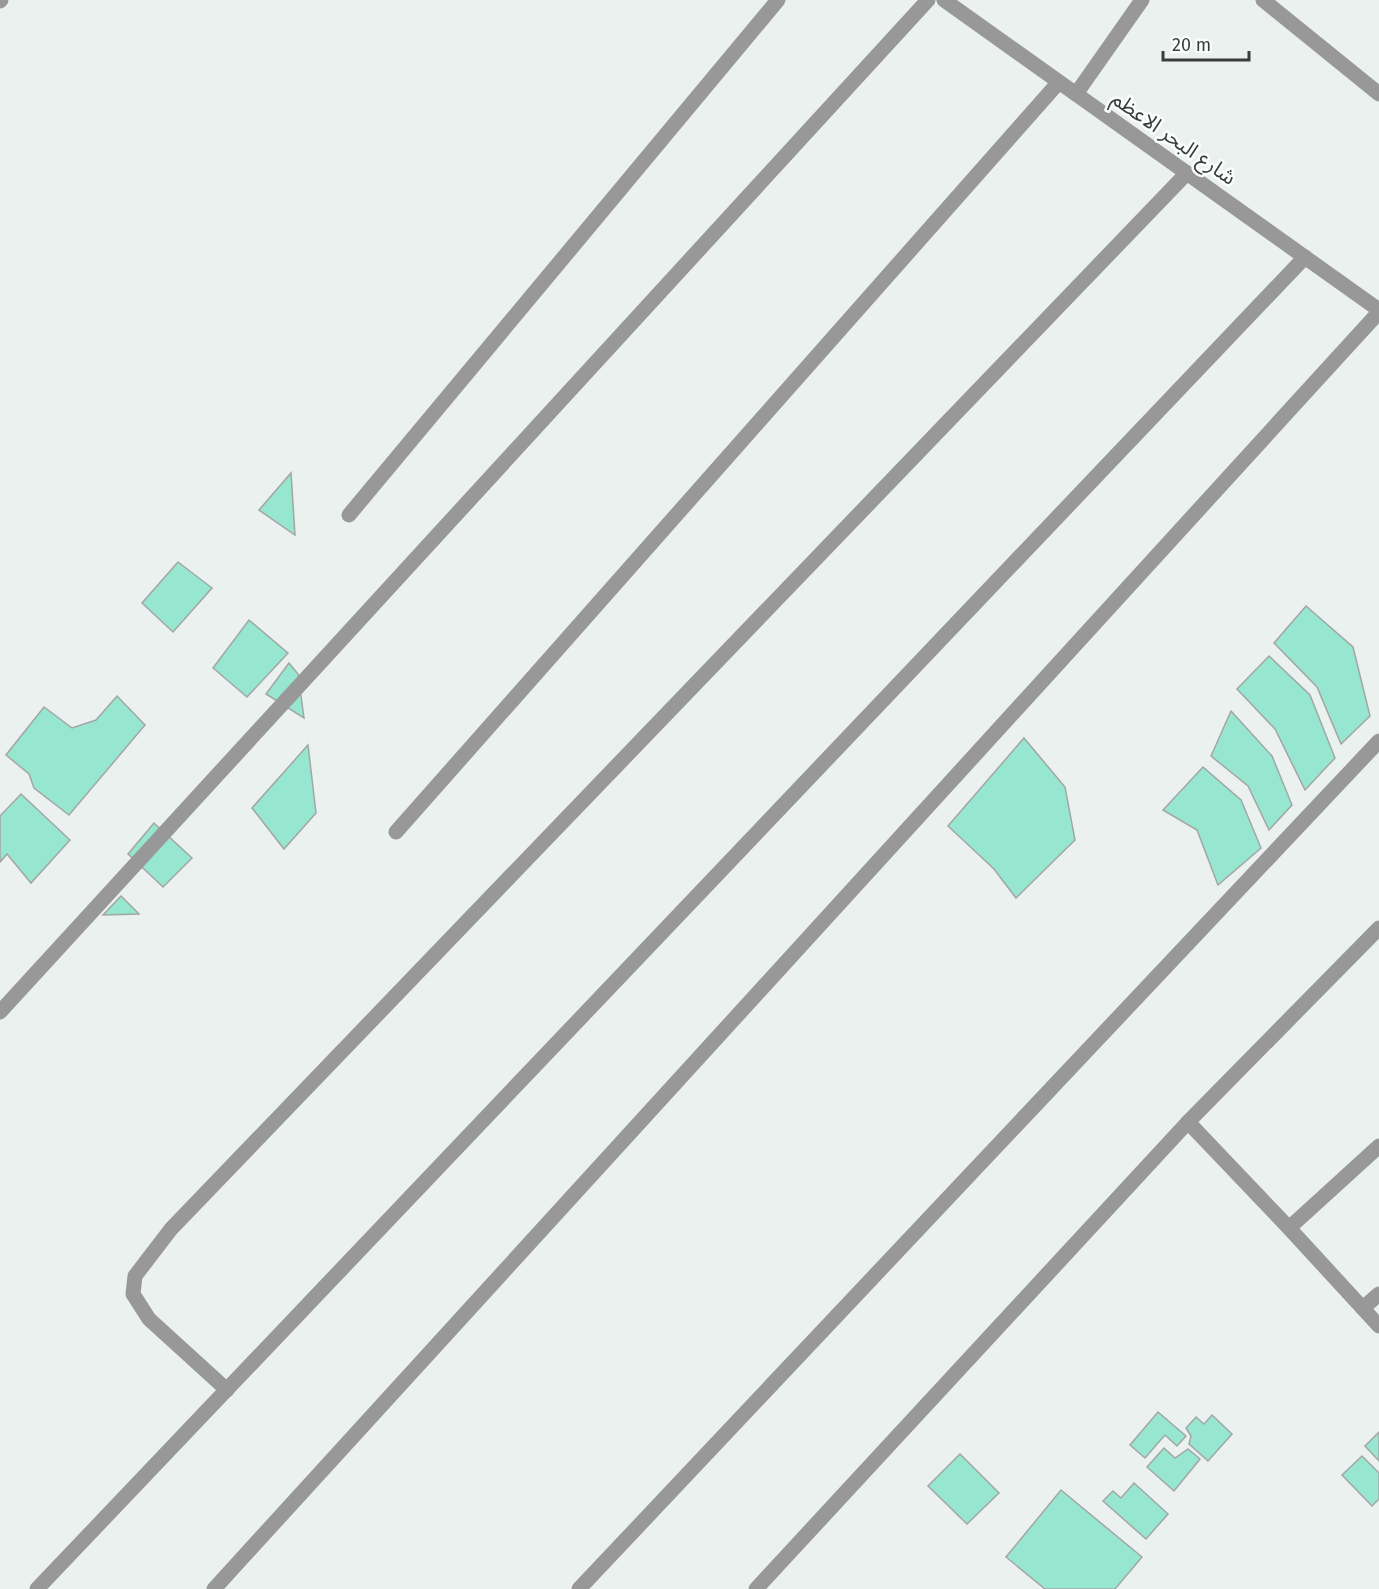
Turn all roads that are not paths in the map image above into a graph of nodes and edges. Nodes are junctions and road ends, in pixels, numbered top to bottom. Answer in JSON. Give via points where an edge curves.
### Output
{"nodes":[{"id":1,"x":778,"y":0,"type":"edge"},
{"id":2,"x":928,"y":0,"type":"edge"},
{"id":3,"x":944,"y":0,"type":"edge"},
{"id":4,"x":1142,"y":0,"type":"edge"},
{"id":5,"x":1263,"y":0,"type":"edge"},
{"id":6,"x":1059,"y":82,"type":"junction"},
{"id":7,"x":1076,"y":94,"type":"junction"},
{"id":8,"x":1379,"y":94,"type":"edge"},
{"id":9,"x":1187,"y":173,"type":"junction"},
{"id":10,"x":1305,"y":257,"type":"junction"},
{"id":11,"x":1379,"y":311,"type":"edge"},
{"id":12,"x":349,"y":515,"type":"dead end"},
{"id":13,"x":1379,"y":741,"type":"edge"},
{"id":14,"x":396,"y":832,"type":"dead end"},
{"id":15,"x":1379,"y":928,"type":"edge"},
{"id":16,"x":0,"y":1012,"type":"edge"},
{"id":17,"x":1188,"y":1122,"type":"junction"},
{"id":18,"x":1379,"y":1146,"type":"edge"},
{"id":19,"x":1289,"y":1228,"type":"junction"},
{"id":20,"x":1379,"y":1294,"type":"edge"},
{"id":21,"x":1363,"y":1308,"type":"junction"},
{"id":22,"x":1379,"y":1326,"type":"edge"},
{"id":23,"x":227,"y":1390,"type":"junction"},
{"id":24,"x":37,"y":1589,"type":"edge"},
{"id":25,"x":214,"y":1589,"type":"edge"},
{"id":26,"x":579,"y":1589,"type":"edge"},
{"id":27,"x":756,"y":1589,"type":"edge"}],
"edges":[{"from":1,"to":12,"type":"street"},
{"from":2,"to":16,"type":"street"},
{"from":3,"to":6,"type":"street","name":"شارع البحر الاعظم"},
{"from":4,"to":7,"type":"street"},
{"from":5,"to":8,"type":"street"},
{"from":6,"to":7,"type":"street","name":"شارع البحر الاعظم"},
{"from":6,"to":14,"type":"street"},
{"from":7,"to":9,"type":"street","name":"شارع البحر الاعظم"},
{"from":9,"to":10,"type":"street","name":"شارع البحر الاعظم"},
{"from":9,"to":23,"type":"street","via":[[171,1229],[135,1276],[133,1294],[149,1318]]},
{"from":10,"to":11,"type":"street","name":"شارع البحر الاعظم"},
{"from":10,"to":23,"type":"street"},
{"from":11,"to":25,"type":"street"},
{"from":13,"to":26,"type":"street"},
{"from":15,"to":17,"type":"street"},
{"from":17,"to":19,"type":"street"},
{"from":17,"to":27,"type":"street"},
{"from":18,"to":19,"type":"street"},
{"from":19,"to":21,"type":"street"},
{"from":20,"to":21,"type":"street"},
{"from":21,"to":22,"type":"street"},
{"from":23,"to":24,"type":"street"}]}
